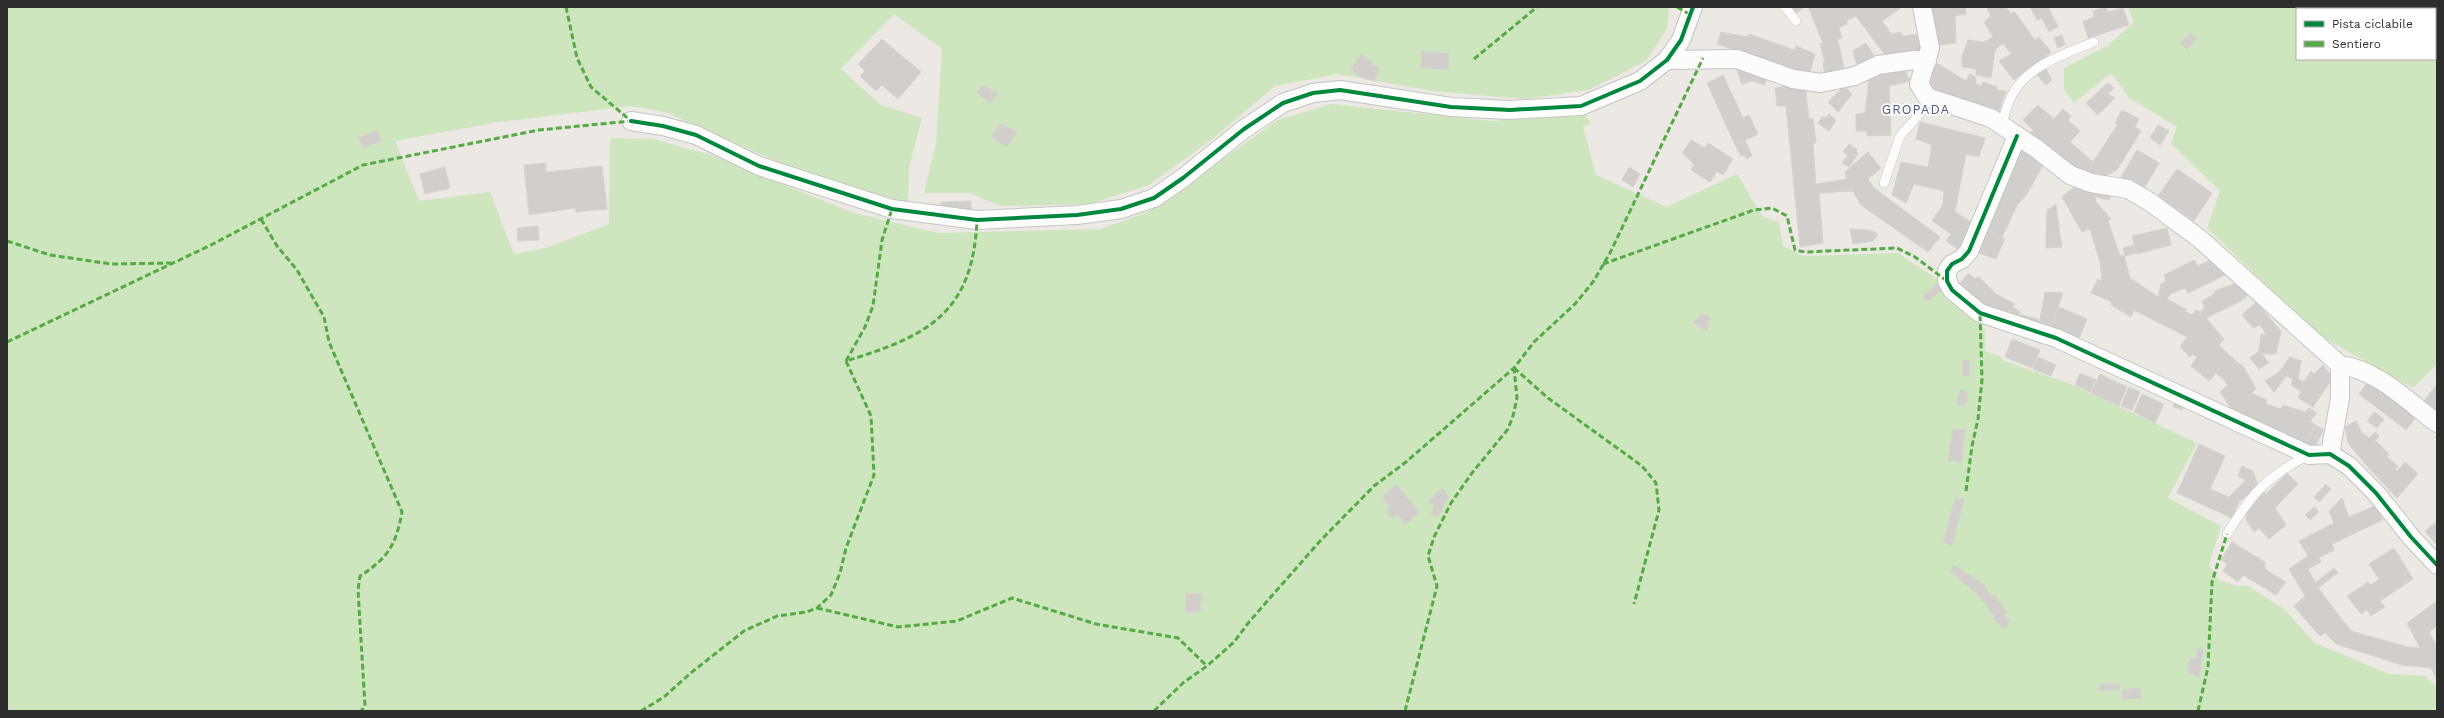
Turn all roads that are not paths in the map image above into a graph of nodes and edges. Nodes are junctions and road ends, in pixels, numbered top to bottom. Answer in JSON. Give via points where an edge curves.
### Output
{"nodes":[{"id":1,"x":1693,"y":7,"type":"edge"},
{"id":2,"x":1785,"y":7,"type":"edge"},
{"id":3,"x":1922,"y":7,"type":"edge"},
{"id":4,"x":1796,"y":21,"type":"dead end"},
{"id":5,"x":2094,"y":42,"type":"dead end"},
{"id":6,"x":1667,"y":60,"type":"junction"},
{"id":7,"x":1927,"y":60,"type":"junction"},
{"id":8,"x":1927,"y":96,"type":"junction"},
{"id":9,"x":631,"y":121,"type":"dead end"},
{"id":10,"x":2001,"y":126,"type":"junction"},
{"id":11,"x":2017,"y":136,"type":"junction"},
{"id":12,"x":1884,"y":183,"type":"dead end"},
{"id":13,"x":2340,"y":365,"type":"junction"},
{"id":14,"x":2437,"y":423,"type":"edge"},
{"id":15,"x":2330,"y":454,"type":"junction"},
{"id":16,"x":2309,"y":455,"type":"junction"},
{"id":17,"x":2227,"y":534,"type":"dead end"},
{"id":18,"x":2437,"y":565,"type":"edge"}],
"edges":[{"from":1,"to":6,"type":"street","via":[[1681,40]]},
{"from":2,"to":4,"type":"lane"},
{"from":3,"to":7,"type":"street","via":[[1930,48]]},
{"from":5,"to":10,"type":"lane","via":[[2068,52],[2035,70],[2020,83],[2011,96]]},
{"from":6,"to":7,"type":"street","via":[[1737,59],[1793,79],[1821,83],[1855,76],[1878,65]]},
{"from":6,"to":9,"type":"street","via":[[1640,81],[1607,96],[1581,106],[1556,109],[1451,107],[1340,90],[1313,93],[1283,103],[1244,129],[1154,198],[1121,210],[1077,215],[977,220],[892,209],[759,166],[696,135]]},
{"from":7,"to":8,"type":"street","via":[[1919,84]]},
{"from":8,"to":10,"type":"street","via":[[1991,118]]},
{"from":8,"to":12,"type":"lane","via":[[1924,109],[1900,136]]},
{"from":10,"to":11,"type":"street"},
{"from":11,"to":13,"type":"street","via":[[2049,157],[2070,175],[2091,183],[2128,189],[2150,202],[2200,239]]},
{"from":11,"to":16,"type":"street","via":[[1969,251],[1947,271],[1947,281],[1952,290],[1980,313],[2056,338]]},
{"from":13,"to":14,"type":"street","via":[[2356,367],[2372,374]]},
{"from":13,"to":15,"type":"street","via":[[2340,398]]},
{"from":15,"to":16,"type":"street"},
{"from":15,"to":18,"type":"street","via":[[2349,466],[2376,493]]},
{"from":16,"to":17,"type":"lane","via":[[2269,478],[2244,507]]}]}
